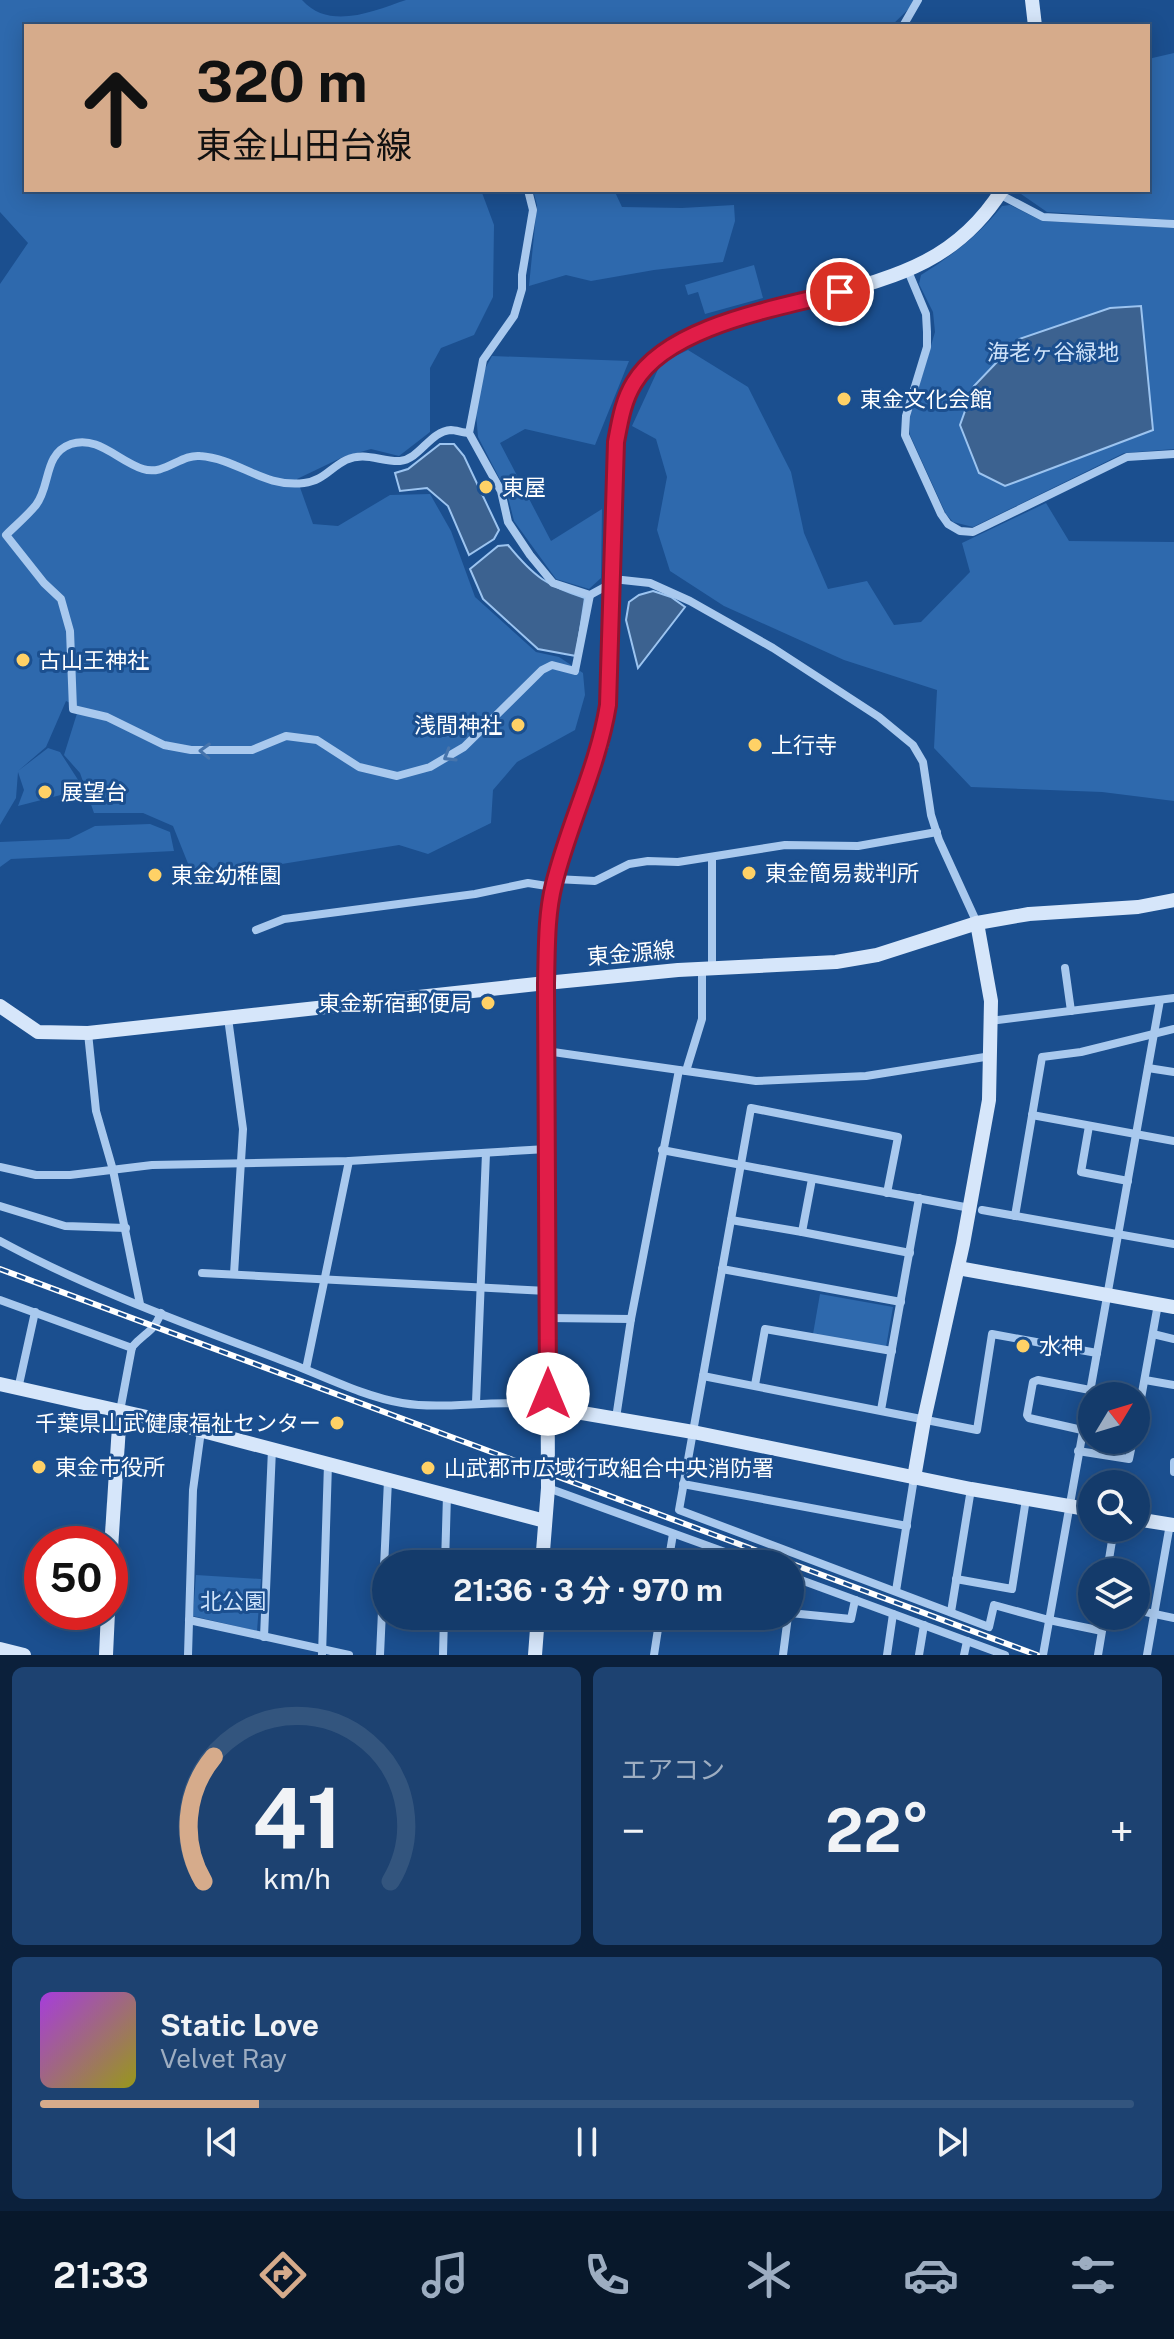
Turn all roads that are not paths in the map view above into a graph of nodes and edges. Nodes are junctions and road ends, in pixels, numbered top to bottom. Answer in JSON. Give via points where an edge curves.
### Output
{"nodes":[{"id":1,"x":918,"y":0,"type":"edge"},
{"id":2,"x":1032,"y":0,"type":"edge"},
{"id":3,"x":904,"y":24,"type":"edge"},
{"id":4,"x":1035,"y":24,"type":"edge"},
{"id":5,"x":528,"y":192,"type":"edge"},
{"id":6,"x":1001,"y":192,"type":"edge"},
{"id":7,"x":1174,"y":224,"type":"edge"},
{"id":8,"x":908,"y":271,"type":"junction"},
{"id":9,"x":469,"y":433,"type":"junction"},
{"id":10,"x":1174,"y":454,"type":"edge"},
{"id":11,"x":613,"y":581,"type":"junction"},
{"id":12,"x":590,"y":595,"type":"junction"},
{"id":13,"x":937,"y":832,"type":"junction"},
{"id":14,"x":712,"y":857,"type":"junction"},
{"id":15,"x":554,"y":883,"type":"junction"},
{"id":16,"x":1174,"y":900,"type":"edge"},
{"id":17,"x":977,"y":923,"type":"junction"},
{"id":18,"x":256,"y":930,"type":"dead end"},
{"id":19,"x":1065,"y":968,"type":"dead end"},
{"id":20,"x":707,"y":969,"type":"junction"},
{"id":21,"x":546,"y":983,"type":"junction"},
{"id":22,"x":1174,"y":998,"type":"edge"},
{"id":23,"x":1160,"y":1000,"type":"junction"},
{"id":24,"x":0,"y":1006,"type":"edge"},
{"id":25,"x":1071,"y":1011,"type":"junction"},
{"id":26,"x":228,"y":1018,"type":"junction"},
{"id":27,"x":989,"y":1022,"type":"junction"},
{"id":28,"x":1174,"y":1029,"type":"edge"},
{"id":29,"x":88,"y":1033,"type":"junction"},
{"id":30,"x":1154,"y":1034,"type":"junction"},
{"id":31,"x":546,"y":1051,"type":"junction"},
{"id":32,"x":992,"y":1056,"type":"junction"},
{"id":33,"x":1148,"y":1068,"type":"junction"},
{"id":34,"x":683,"y":1071,"type":"junction"},
{"id":35,"x":1174,"y":1072,"type":"edge"},
{"id":36,"x":1032,"y":1115,"type":"junction"},
{"id":37,"x":1089,"y":1126,"type":"junction"},
{"id":38,"x":1136,"y":1134,"type":"junction"},
{"id":39,"x":1174,"y":1141,"type":"edge"},
{"id":40,"x":547,"y":1149,"type":"junction"},
{"id":41,"x":662,"y":1150,"type":"junction"},
{"id":42,"x":486,"y":1153,"type":"junction"},
{"id":43,"x":349,"y":1161,"type":"junction"},
{"id":44,"x":242,"y":1163,"type":"junction"},
{"id":45,"x":740,"y":1165,"type":"junction"},
{"id":46,"x":0,"y":1167,"type":"edge"},
{"id":47,"x":113,"y":1170,"type":"junction"},
{"id":48,"x":812,"y":1179,"type":"junction"},
{"id":49,"x":1128,"y":1181,"type":"junction"},
{"id":50,"x":887,"y":1193,"type":"junction"},
{"id":51,"x":919,"y":1198,"type":"junction"},
{"id":52,"x":0,"y":1206,"type":"edge"},
{"id":53,"x":976,"y":1209,"type":"junction"},
{"id":54,"x":1015,"y":1216,"type":"junction"},
{"id":55,"x":731,"y":1220,"type":"junction"},
{"id":56,"x":126,"y":1228,"type":"junction"},
{"id":57,"x":802,"y":1232,"type":"junction"},
{"id":58,"x":1119,"y":1235,"type":"junction"},
{"id":59,"x":0,"y":1241,"type":"edge"},
{"id":60,"x":1174,"y":1244,"type":"edge"},
{"id":61,"x":910,"y":1253,"type":"junction"},
{"id":62,"x":958,"y":1268,"type":"junction"},
{"id":63,"x":722,"y":1269,"type":"junction"},
{"id":64,"x":202,"y":1273,"type":"dead end"},
{"id":65,"x":234,"y":1274,"type":"junction"},
{"id":66,"x":324,"y":1281,"type":"junction"},
{"id":67,"x":480,"y":1287,"type":"junction"},
{"id":68,"x":548,"y":1291,"type":"junction"},
{"id":69,"x":1108,"y":1295,"type":"junction"},
{"id":70,"x":0,"y":1300,"type":"edge"},
{"id":71,"x":901,"y":1302,"type":"junction"},
{"id":72,"x":140,"y":1304,"type":"junction"},
{"id":73,"x":1158,"y":1304,"type":"junction"},
{"id":74,"x":1174,"y":1307,"type":"edge"},
{"id":75,"x":35,"y":1312,"type":"junction"},
{"id":76,"x":161,"y":1313,"type":"junction"},
{"id":77,"x":548,"y":1318,"type":"junction"},
{"id":78,"x":631,"y":1319,"type":"junction"},
{"id":79,"x":1153,"y":1334,"type":"junction"},
{"id":80,"x":1174,"y":1339,"type":"edge"},
{"id":81,"x":132,"y":1348,"type":"junction"},
{"id":82,"x":892,"y":1351,"type":"junction"},
{"id":83,"x":1097,"y":1353,"type":"junction"},
{"id":84,"x":306,"y":1369,"type":"junction"},
{"id":85,"x":703,"y":1376,"type":"junction"},
{"id":86,"x":1145,"y":1380,"type":"joint"},
{"id":87,"x":1092,"y":1382,"type":"edge"},
{"id":88,"x":0,"y":1384,"type":"edge"},
{"id":89,"x":755,"y":1385,"type":"junction"},
{"id":90,"x":1174,"y":1385,"type":"edge"},
{"id":91,"x":1078,"y":1388,"type":"edge"},
{"id":92,"x":18,"y":1389,"type":"junction"},
{"id":93,"x":476,"y":1403,"type":"junction"},
{"id":94,"x":547,"y":1407,"type":"junction"},
{"id":95,"x":881,"y":1410,"type":"junction"},
{"id":96,"x":120,"y":1411,"type":"junction"},
{"id":97,"x":616,"y":1418,"type":"junction"},
{"id":98,"x":924,"y":1420,"type":"junction"},
{"id":99,"x":1078,"y":1429,"type":"edge"},
{"id":100,"x":201,"y":1431,"type":"junction"},
{"id":101,"x":693,"y":1432,"type":"junction"},
{"id":102,"x":272,"y":1449,"type":"junction"},
{"id":103,"x":1078,"y":1451,"type":"edge"},
{"id":104,"x":1097,"y":1454,"type":"edge"},
{"id":105,"x":1130,"y":1454,"type":"edge"},
{"id":106,"x":1174,"y":1462,"type":"edge"},
{"id":107,"x":328,"y":1464,"type":"junction"},
{"id":108,"x":1174,"y":1472,"type":"edge"},
{"id":109,"x":914,"y":1478,"type":"junction"},
{"id":110,"x":388,"y":1480,"type":"junction"},
{"id":111,"x":683,"y":1484,"type":"junction"},
{"id":112,"x":548,"y":1488,"type":"junction"},
{"id":113,"x":971,"y":1489,"type":"junction"},
{"id":114,"x":447,"y":1495,"type":"junction"},
{"id":115,"x":1026,"y":1499,"type":"junction"},
{"id":116,"x":1068,"y":1506,"type":"junction"},
{"id":117,"x":1078,"y":1508,"type":"edge"},
{"id":118,"x":545,"y":1521,"type":"junction"},
{"id":119,"x":1150,"y":1521,"type":"edge"},
{"id":120,"x":1172,"y":1525,"type":"edge"},
{"id":121,"x":112,"y":1526,"type":"edge"},
{"id":122,"x":907,"y":1526,"type":"junction"},
{"id":123,"x":673,"y":1534,"type":"junction"},
{"id":124,"x":445,"y":1550,"type":"edge"},
{"id":125,"x":543,"y":1550,"type":"edge"},
{"id":126,"x":670,"y":1550,"type":"edge"},
{"id":127,"x":721,"y":1550,"type":"edge"},
{"id":128,"x":1162,"y":1569,"type":"junction"},
{"id":129,"x":1174,"y":1571,"type":"edge"},
{"id":130,"x":956,"y":1579,"type":"junction"},
{"id":131,"x":804,"y":1581,"type":"edge"},
{"id":132,"x":896,"y":1591,"type":"junction"},
{"id":133,"x":855,"y":1600,"type":"junction"},
{"id":134,"x":951,"y":1612,"type":"junction"},
{"id":135,"x":1150,"y":1612,"type":"edge"},
{"id":136,"x":1154,"y":1613,"type":"junction"},
{"id":137,"x":893,"y":1614,"type":"junction"},
{"id":138,"x":804,"y":1615,"type":"edge"},
{"id":139,"x":1174,"y":1618,"type":"edge"},
{"id":140,"x":189,"y":1620,"type":"junction"},
{"id":141,"x":1049,"y":1620,"type":"junction"},
{"id":142,"x":924,"y":1625,"type":"junction"},
{"id":143,"x":107,"y":1630,"type":"edge"},
{"id":144,"x":444,"y":1630,"type":"edge"},
{"id":145,"x":537,"y":1630,"type":"edge"},
{"id":146,"x":658,"y":1630,"type":"edge"},
{"id":147,"x":787,"y":1630,"type":"edge"},
{"id":148,"x":264,"y":1637,"type":"junction"},
{"id":149,"x":967,"y":1641,"type":"junction"},
{"id":150,"x":1,"y":1651,"type":"edge"},
{"id":151,"x":322,"y":1652,"type":"edge"},
{"id":152,"x":24,"y":1655,"type":"edge"},
{"id":153,"x":106,"y":1655,"type":"edge"},
{"id":154,"x":188,"y":1655,"type":"edge"},
{"id":155,"x":349,"y":1655,"type":"edge"},
{"id":156,"x":380,"y":1655,"type":"edge"},
{"id":157,"x":443,"y":1655,"type":"edge"},
{"id":158,"x":535,"y":1655,"type":"edge"},
{"id":159,"x":654,"y":1655,"type":"edge"},
{"id":160,"x":783,"y":1655,"type":"edge"},
{"id":161,"x":887,"y":1655,"type":"edge"},
{"id":162,"x":919,"y":1655,"type":"edge"},
{"id":163,"x":964,"y":1655,"type":"edge"},
{"id":164,"x":1005,"y":1655,"type":"edge"},
{"id":165,"x":1043,"y":1655,"type":"edge"},
{"id":166,"x":1098,"y":1655,"type":"edge"},
{"id":167,"x":1147,"y":1655,"type":"edge"}],
"edges":[{"from":1,"to":3,"type":"street"},
{"from":2,"to":4,"type":"main road"},
{"from":5,"to":9,"type":"street","via":[[533,210],[522,289],[514,316],[483,360]]},
{"from":6,"to":7,"type":"street","via":[[1043,217]]},
{"from":6,"to":8,"type":"main road","via":[[956,242]]},
{"from":8,"to":10,"type":"street","via":[[926,314],[927,347],[905,435],[948,524],[973,532],[1127,457]]},
{"from":8,"to":11,"type":"main road","via":[[700,330],[650,363],[621,411]]},
{"from":9,"to":12,"type":"street","via":[[501,491],[508,522],[530,555],[553,583]]},
{"from":12,"to":9,"type":"street","one_way":true,"via":[[575,671],[552,665],[542,670],[464,747],[430,767],[397,776],[359,767],[317,740],[286,736],[252,750],[191,750],[164,745],[107,717],[73,709],[70,631],[61,599],[6,535],[38,503],[50,461],[67,445],[87,441],[145,470],[165,469],[195,455],[220,458],[271,483],[305,483],[325,477],[346,460],[369,455],[400,461],[437,435],[450,430]]},
{"from":11,"to":12,"type":"street"},
{"from":11,"to":13,"type":"street","via":[[650,583],[671,591],[773,648],[879,717],[913,745],[923,762]]},
{"from":11,"to":15,"type":"main road","via":[[602,744]]},
{"from":13,"to":14,"type":"street","via":[[858,846],[785,845]]},
{"from":13,"to":17,"type":"street"},
{"from":14,"to":15,"type":"street","via":[[629,864],[595,881]]},
{"from":14,"to":20,"type":"street"},
{"from":15,"to":18,"type":"street","via":[[284,919]]},
{"from":15,"to":21,"type":"main road"},
{"from":16,"to":17,"type":"main road","name":"東金源線"},
{"from":17,"to":20,"type":"main road","name":"東金源線","via":[[851,960]]},
{"from":17,"to":27,"type":"main road","via":[[991,1001]]},
{"from":19,"to":25,"type":"street"},
{"from":20,"to":21,"type":"main road","name":"東金源線"},
{"from":20,"to":34,"type":"street","via":[[702,1019]]},
{"from":21,"to":26,"type":"main road","name":"東金源線"},
{"from":21,"to":31,"type":"main road"},
{"from":22,"to":23,"type":"street"},
{"from":23,"to":25,"type":"street"},
{"from":23,"to":30,"type":"street"},
{"from":24,"to":29,"type":"main road","name":"東金源線","via":[[38,1032]]},
{"from":25,"to":27,"type":"street"},
{"from":26,"to":29,"type":"main road","name":"東金源線"},
{"from":26,"to":44,"type":"street","via":[[243,1129]]},
{"from":27,"to":32,"type":"main road"},
{"from":28,"to":30,"type":"street"},
{"from":29,"to":47,"type":"street","via":[[96,1111]]},
{"from":30,"to":33,"type":"street"},
{"from":30,"to":36,"type":"street","via":[[1042,1057]]},
{"from":31,"to":34,"type":"street"},
{"from":31,"to":40,"type":"main road"},
{"from":32,"to":34,"type":"street","via":[[833,1079],[756,1081]]},
{"from":32,"to":53,"type":"main road"},
{"from":33,"to":35,"type":"street"},
{"from":33,"to":38,"type":"street"},
{"from":34,"to":41,"type":"street"},
{"from":36,"to":37,"type":"street"},
{"from":36,"to":54,"type":"street"},
{"from":37,"to":38,"type":"street"},
{"from":37,"to":49,"type":"street","via":[[1081,1172]]},
{"from":38,"to":39,"type":"street"},
{"from":38,"to":49,"type":"street"},
{"from":40,"to":42,"type":"street"},
{"from":40,"to":68,"type":"main road"},
{"from":41,"to":45,"type":"street"},
{"from":41,"to":78,"type":"street"},
{"from":42,"to":43,"type":"street"},
{"from":42,"to":67,"type":"street"},
{"from":43,"to":44,"type":"street"},
{"from":43,"to":66,"type":"street"},
{"from":44,"to":47,"type":"street"},
{"from":44,"to":65,"type":"street"},
{"from":45,"to":48,"type":"street"},
{"from":45,"to":50,"type":"street","via":[[751,1108],[898,1137]]},
{"from":45,"to":55,"type":"street"},
{"from":46,"to":47,"type":"street","via":[[36,1175]]},
{"from":47,"to":56,"type":"street"},
{"from":48,"to":50,"type":"street"},
{"from":48,"to":57,"type":"street"},
{"from":49,"to":58,"type":"street"},
{"from":50,"to":51,"type":"street"},
{"from":51,"to":53,"type":"street"},
{"from":51,"to":61,"type":"street"},
{"from":52,"to":56,"type":"street","via":[[65,1226]]},
{"from":53,"to":54,"type":"street"},
{"from":53,"to":62,"type":"main road"},
{"from":54,"to":58,"type":"street"},
{"from":55,"to":57,"type":"street"},
{"from":55,"to":63,"type":"street"},
{"from":56,"to":72,"type":"street"},
{"from":57,"to":61,"type":"street"},
{"from":58,"to":60,"type":"street"},
{"from":58,"to":69,"type":"street"},
{"from":59,"to":72,"type":"street"},
{"from":61,"to":71,"type":"street"},
{"from":62,"to":69,"type":"main road"},
{"from":62,"to":98,"type":"main road"},
{"from":63,"to":71,"type":"street"},
{"from":63,"to":85,"type":"street"},
{"from":64,"to":65,"type":"street"},
{"from":65,"to":66,"type":"street"},
{"from":66,"to":67,"type":"street"},
{"from":66,"to":84,"type":"street"},
{"from":67,"to":68,"type":"street"},
{"from":67,"to":93,"type":"street"},
{"from":68,"to":77,"type":"main road"},
{"from":69,"to":73,"type":"main road"},
{"from":69,"to":83,"type":"street"},
{"from":70,"to":75,"type":"street"},
{"from":71,"to":82,"type":"street"},
{"from":72,"to":76,"type":"street"},
{"from":73,"to":74,"type":"main road"},
{"from":73,"to":79,"type":"street"},
{"from":75,"to":81,"type":"street"},
{"from":75,"to":92,"type":"street"},
{"from":76,"to":81,"type":"street","via":[[151,1333]]},
{"from":76,"to":84,"type":"street"},
{"from":77,"to":78,"type":"street"},
{"from":77,"to":94,"type":"main road"},
{"from":78,"to":97,"type":"street"},
{"from":79,"to":80,"type":"street"},
{"from":79,"to":86,"type":"street"},
{"from":81,"to":96,"type":"street"},
{"from":82,"to":89,"type":"street","via":[[765,1329]]},
{"from":82,"to":95,"type":"street"},
{"from":83,"to":87,"type":"street"},
{"from":83,"to":98,"type":"street","via":[[992,1334],[977,1430]]},
{"from":84,"to":93,"type":"street","via":[[401,1402]]},
{"from":85,"to":89,"type":"street"},
{"from":85,"to":101,"type":"street"},
{"from":86,"to":90,"type":"street"},
{"from":88,"to":92,"type":"main road"},
{"from":89,"to":95,"type":"street"},
{"from":91,"to":99,"type":"street","via":[[1033,1382],[1027,1415]]},
{"from":92,"to":96,"type":"main road"},
{"from":93,"to":94,"type":"street"},
{"from":94,"to":97,"type":"main road"},
{"from":94,"to":112,"type":"main road"},
{"from":95,"to":98,"type":"street"},
{"from":96,"to":100,"type":"main road"},
{"from":96,"to":121,"type":"main road"},
{"from":97,"to":101,"type":"main road"},
{"from":98,"to":109,"type":"main road"},
{"from":100,"to":102,"type":"main road"},
{"from":100,"to":140,"type":"street","via":[[193,1490]]},
{"from":101,"to":109,"type":"main road"},
{"from":101,"to":111,"type":"street"},
{"from":102,"to":107,"type":"main road"},
{"from":102,"to":148,"type":"street"},
{"from":103,"to":116,"type":"street"},
{"from":104,"to":105,"type":"street","via":[[1129,1459]]},
{"from":106,"to":108,"type":"street"},
{"from":107,"to":110,"type":"main road"},
{"from":107,"to":151,"type":"street"},
{"from":109,"to":113,"type":"main road"},
{"from":109,"to":122,"type":"street"},
{"from":110,"to":114,"type":"main road"},
{"from":110,"to":156,"type":"street"},
{"from":111,"to":122,"type":"street"},
{"from":111,"to":132,"type":"street","via":[[679,1510]]},
{"from":112,"to":118,"type":"main road"},
{"from":112,"to":123,"type":"street"},
{"from":113,"to":115,"type":"main road"},
{"from":113,"to":130,"type":"street"},
{"from":114,"to":118,"type":"main road"},
{"from":114,"to":124,"type":"street"},
{"from":115,"to":116,"type":"main road"},
{"from":115,"to":130,"type":"street","via":[[1012,1589]]},
{"from":116,"to":117,"type":"main road"},
{"from":116,"to":141,"type":"street"},
{"from":118,"to":125,"type":"main road"},
{"from":119,"to":120,"type":"main road"},
{"from":120,"to":128,"type":"street"},
{"from":122,"to":132,"type":"street"},
{"from":123,"to":126,"type":"street"},
{"from":123,"to":127,"type":"street"},
{"from":128,"to":129,"type":"street"},
{"from":128,"to":136,"type":"street"},
{"from":130,"to":134,"type":"street"},
{"from":131,"to":133,"type":"street"},
{"from":132,"to":134,"type":"street"},
{"from":133,"to":137,"type":"street"},
{"from":133,"to":138,"type":"street","via":[[851,1619]]},
{"from":134,"to":141,"type":"street","via":[[989,1627],[994,1605]]},
{"from":135,"to":136,"type":"street"},
{"from":136,"to":139,"type":"street"},
{"from":136,"to":167,"type":"street"},
{"from":137,"to":142,"type":"street"},
{"from":137,"to":161,"type":"street"},
{"from":140,"to":148,"type":"street"},
{"from":140,"to":154,"type":"street"},
{"from":141,"to":165,"type":"street"},
{"from":141,"to":166,"type":"street","via":[[1102,1631]]},
{"from":142,"to":149,"type":"street"},
{"from":142,"to":162,"type":"street"},
{"from":143,"to":153,"type":"main road"},
{"from":144,"to":157,"type":"street"},
{"from":145,"to":158,"type":"main road"},
{"from":146,"to":159,"type":"street"},
{"from":147,"to":160,"type":"street"},
{"from":148,"to":151,"type":"street"},
{"from":149,"to":163,"type":"street"},
{"from":149,"to":164,"type":"street"},
{"from":150,"to":152,"type":"main road"},
{"from":151,"to":155,"type":"street"}]}
